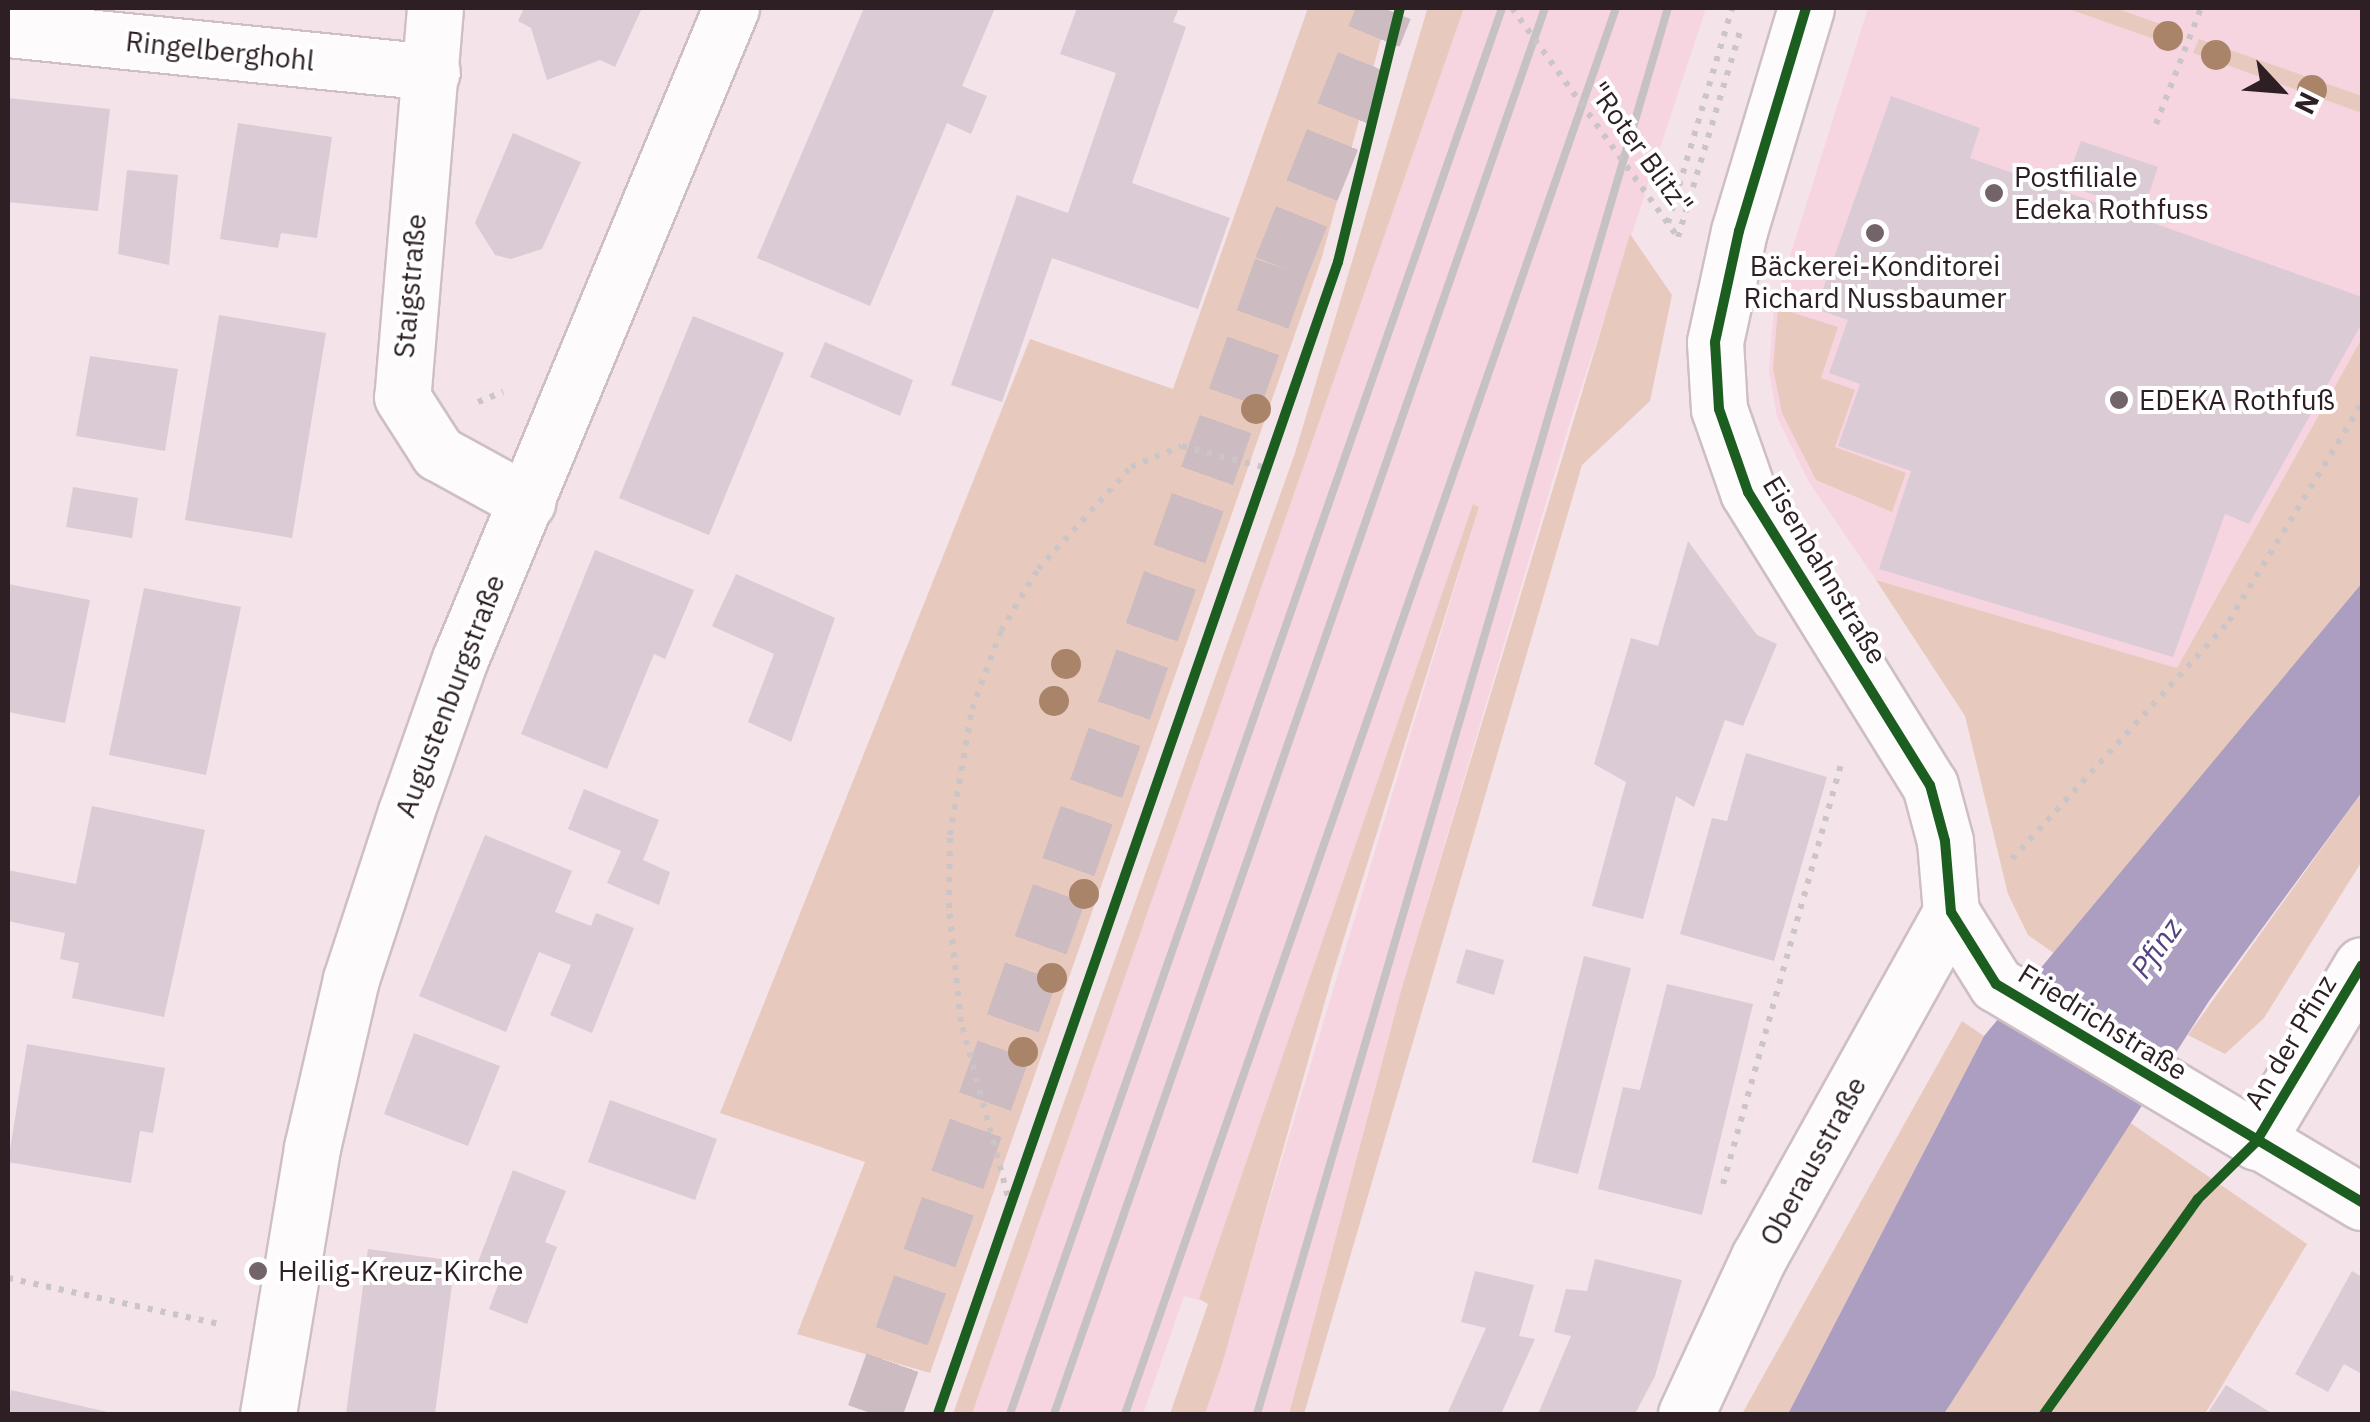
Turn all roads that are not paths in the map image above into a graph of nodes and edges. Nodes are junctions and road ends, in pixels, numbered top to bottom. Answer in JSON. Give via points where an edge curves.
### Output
{"nodes":[{"id":1,"x":435,"y":8,"type":"edge"},
{"id":2,"x":731,"y":8,"type":"edge"},
{"id":3,"x":1806,"y":8,"type":"edge"},
{"id":4,"x":8,"y":29,"type":"edge"},
{"id":5,"x":432,"y":72,"type":"junction"},
{"id":6,"x":527,"y":502,"type":"junction"},
{"id":7,"x":1951,"y":912,"type":"junction"},
{"id":8,"x":2362,"y":965,"type":"edge"},
{"id":9,"x":2256,"y":1142,"type":"junction"},
{"id":10,"x":2362,"y":1202,"type":"edge"},
{"id":11,"x":268,"y":1414,"type":"edge"},
{"id":12,"x":1686,"y":1414,"type":"edge"}],
"edges":[{"from":1,"to":5,"type":"street","name":"Staigstraße"},
{"from":2,"to":6,"type":"street","name":"Augustenburgstraße"},
{"from":3,"to":7,"type":"street","name":"Eisenbahnstraße","via":[[1739,231],[1715,342],[1719,409],[1748,492],[1930,785],[1945,841]]},
{"from":4,"to":5,"type":"street","name":"Ringelberghohl"},
{"from":5,"to":6,"type":"street","name":"Staigstraße","via":[[402,398],[438,453]]},
{"from":6,"to":11,"type":"street","name":"Augustenburgstraße","via":[[460,658],[351,978]]},
{"from":7,"to":9,"type":"street","name":"Friedrichstraße","via":[[1996,984]]},
{"from":7,"to":12,"type":"street","name":"Oberausstraße","via":[[1759,1257]]},
{"from":8,"to":9,"type":"street","name":"An der Pfinz"},
{"from":9,"to":10,"type":"street","name":"Friedrichstraße"}]}
